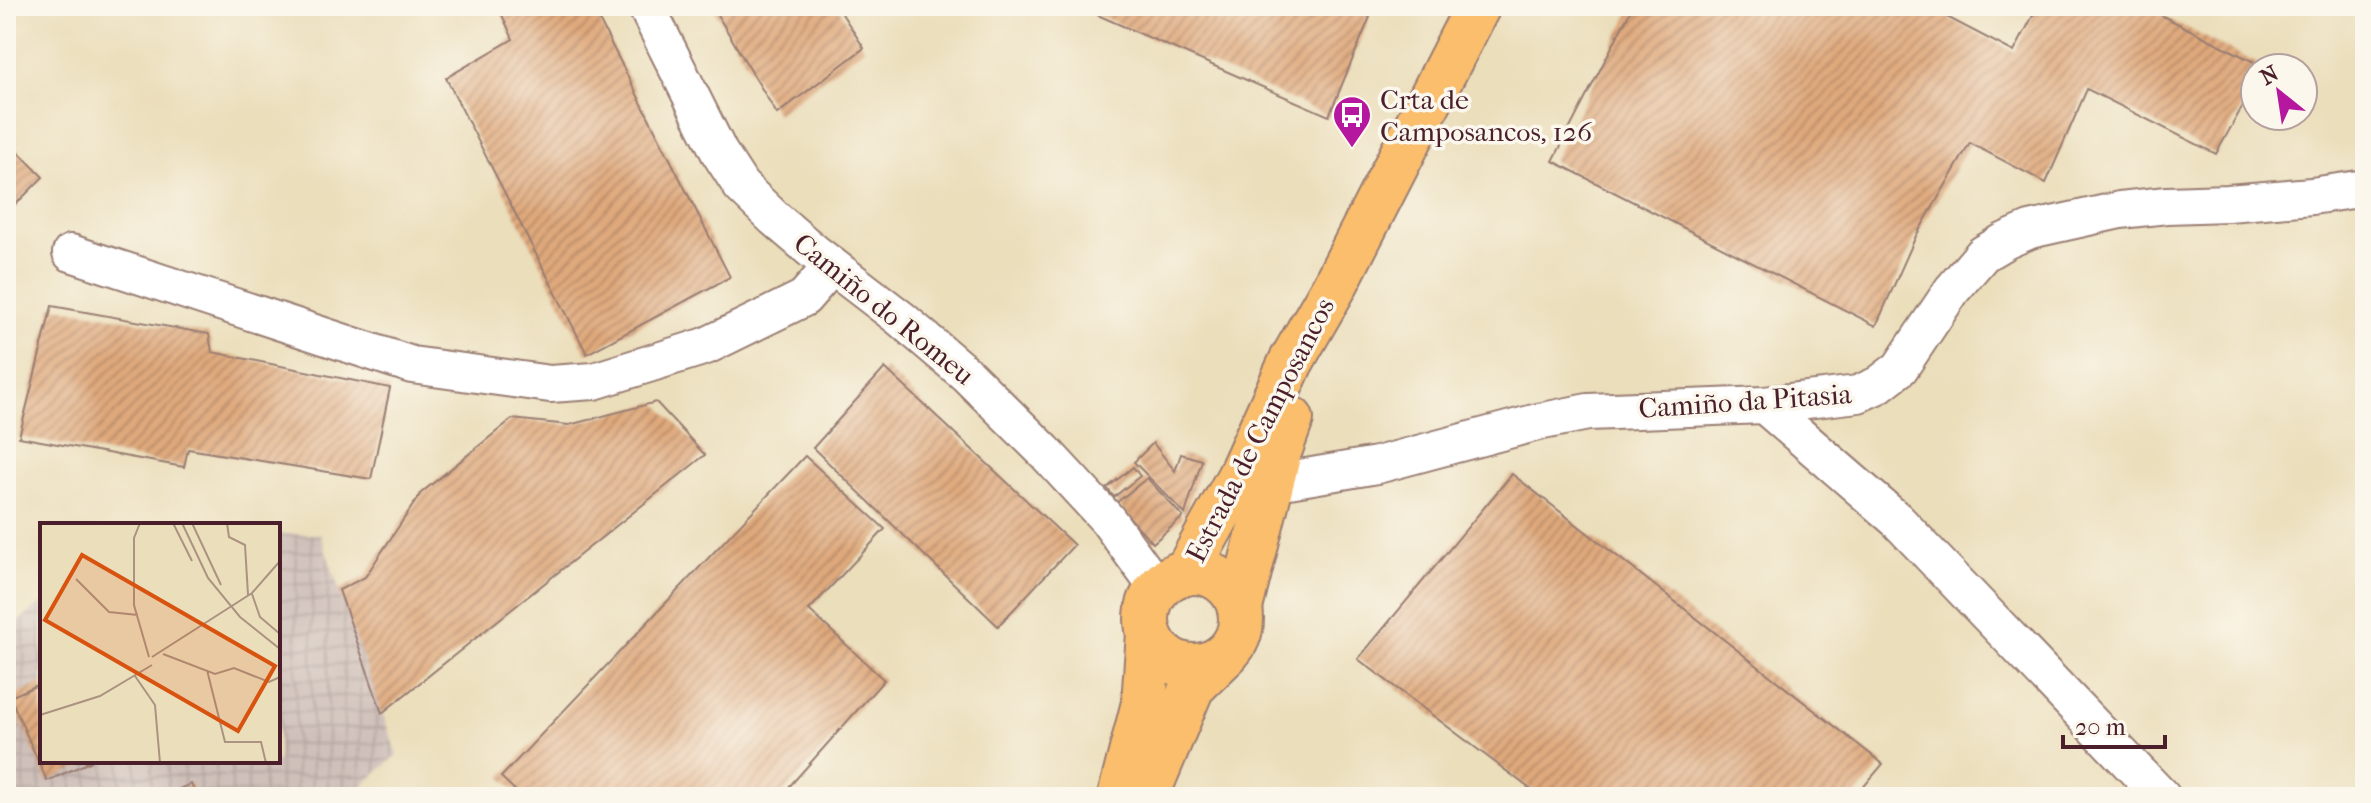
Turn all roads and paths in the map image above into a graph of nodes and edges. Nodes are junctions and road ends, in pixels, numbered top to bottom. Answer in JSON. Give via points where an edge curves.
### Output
{"nodes":[{"id":1,"x":646,"y":6,"type":"edge"},
{"id":2,"x":1478,"y":6,"type":"edge"},
{"id":3,"x":2365,"y":188,"type":"edge"},
{"id":4,"x":71,"y":253,"type":"dead end"},
{"id":5,"x":832,"y":266,"type":"junction"},
{"id":6,"x":1334,"y":287,"type":"junction"},
{"id":7,"x":1764,"y":405,"type":"junction"},
{"id":8,"x":1284,"y":482,"type":"junction"},
{"id":9,"x":1172,"y":581,"type":"junction"},
{"id":10,"x":1240,"y":608,"type":"junction"},
{"id":11,"x":1149,"y":633,"type":"junction"},
{"id":12,"x":1227,"y":653,"type":"junction"},
{"id":13,"x":1120,"y":797,"type":"edge"},
{"id":14,"x":1146,"y":797,"type":"edge"},
{"id":15,"x":2162,"y":797,"type":"edge"}],
"edges":[{"from":1,"to":5,"type":"street","name":"Camiño do Romeu","via":[[741,186]]},
{"from":2,"to":6,"type":"main road","name":"Estrada de Camposancos"},
{"from":3,"to":7,"type":"street","name":"Camiño da Pitasia","via":[[2120,210],[2030,230],[1983,254],[1900,368],[1878,385],[1858,394]]},
{"from":4,"to":5,"type":"street","via":[[412,365],[550,384],[594,381],[706,346],[804,298]]},
{"from":5,"to":9,"type":"street","name":"Camiño do Romeu","via":[[966,374]]},
{"from":6,"to":8,"type":"main road","name":"Estrada de Camposancos","via":[[1279,452]]},
{"from":6,"to":9,"type":"main road","name":"Estrada de Camposancos","via":[[1291,362],[1239,477]]},
{"from":7,"to":8,"type":"street","name":"Camiño da Pitasia","via":[[1588,412],[1377,465]]},
{"from":7,"to":15,"type":"street","via":[[1897,520]]},
{"from":8,"to":10,"type":"main road","name":"Estrada de Camposancos"},
{"from":9,"to":10,"type":"main road","name":"Estrada de Camposancos","via":[[1200,572],[1214,576],[1226,584]]},
{"from":9,"to":11,"type":"main road","name":"Estrada de Camposancos","via":[[1150,602]]},
{"from":10,"to":12,"type":"main road","name":"Estrada de Camposancos","via":[[1241,624]]},
{"from":11,"to":12,"type":"main road","via":[[1167,658],[1182,665],[1198,666]]},
{"from":11,"to":13,"type":"main road","name":"Estrada de Camposancos","via":[[1144,703]]},
{"from":12,"to":14,"type":"main road","name":"Estrada de Camposancos","via":[[1192,687]]}]}
